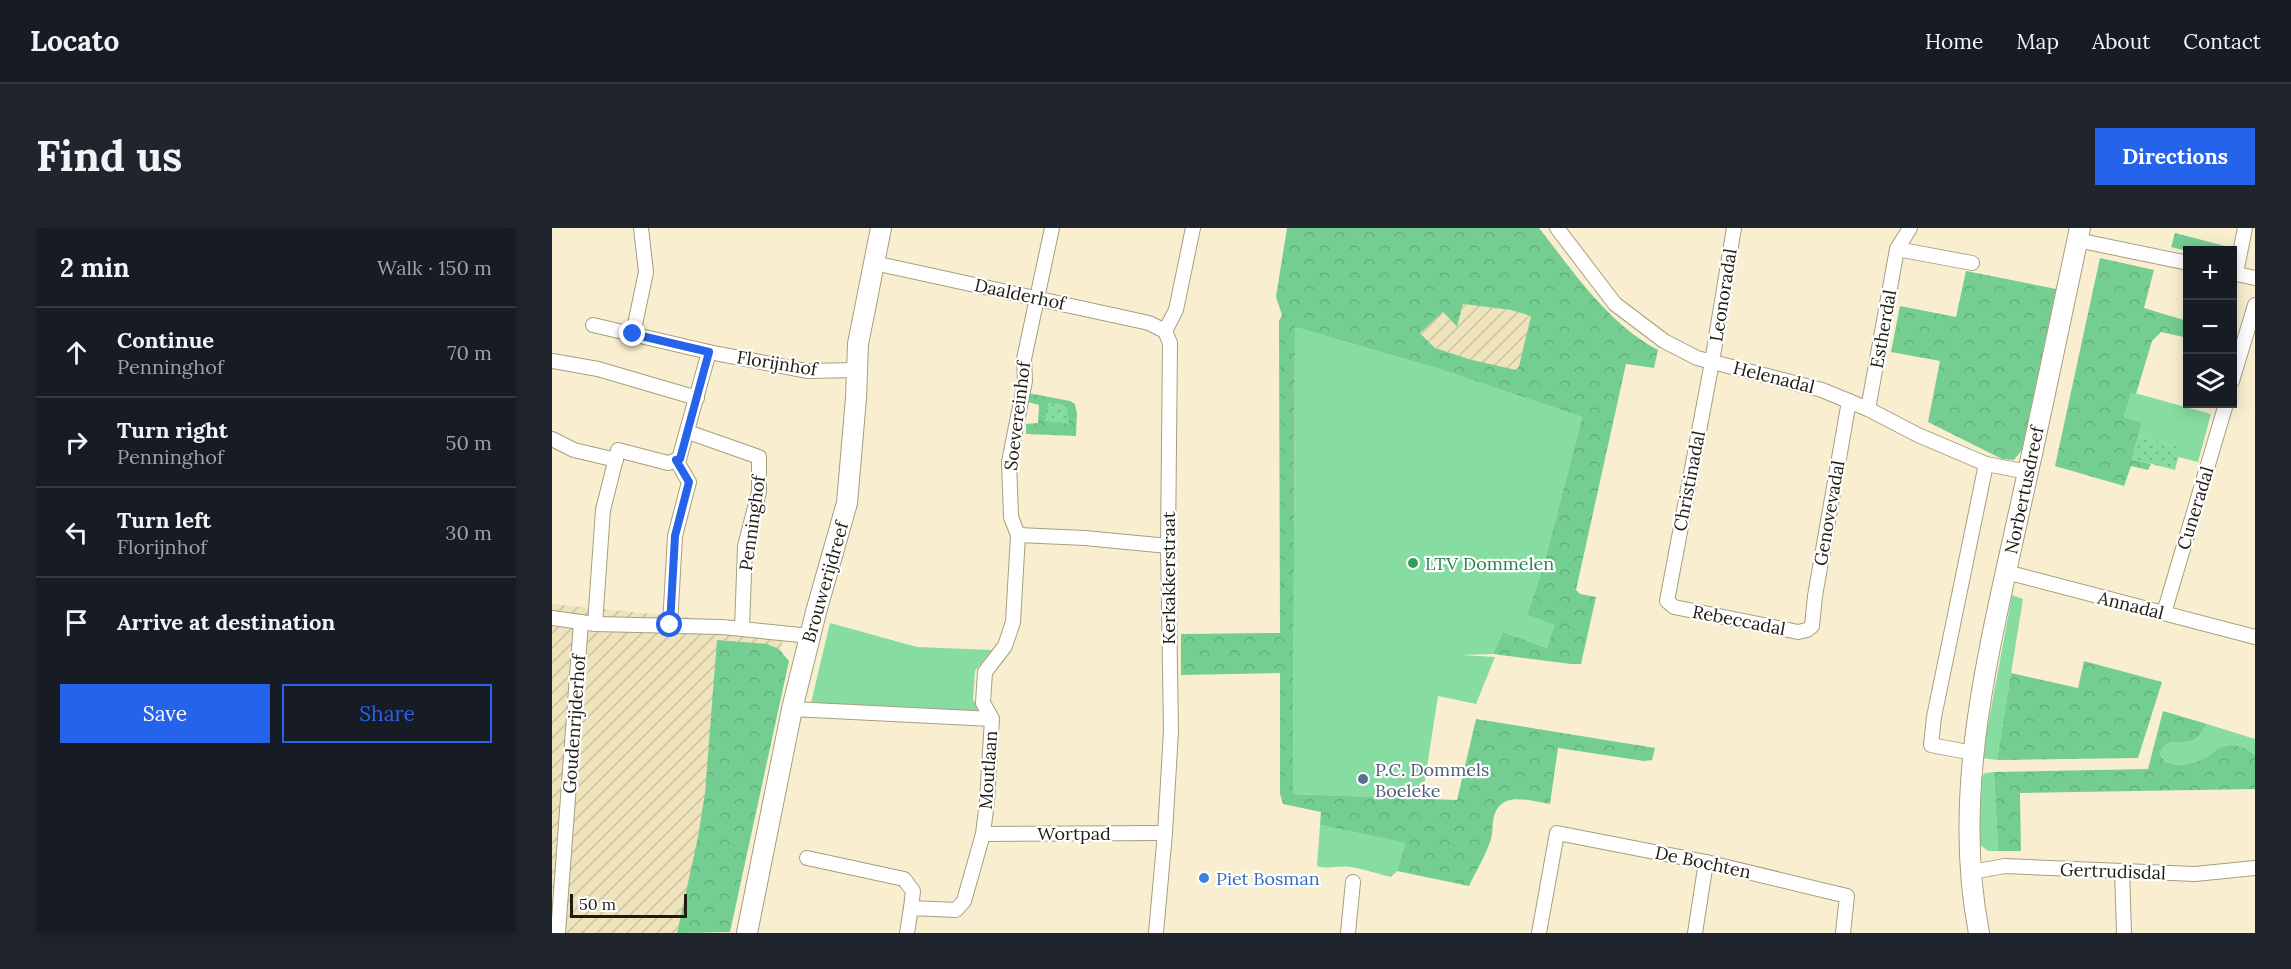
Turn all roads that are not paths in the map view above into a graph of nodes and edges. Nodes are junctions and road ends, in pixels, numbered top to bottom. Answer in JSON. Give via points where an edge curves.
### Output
{"nodes":[{"id":1,"x":641,"y":228,"type":"edge"},
{"id":2,"x":1052,"y":228,"type":"edge"},
{"id":3,"x":1193,"y":228,"type":"edge"},
{"id":4,"x":1557,"y":228,"type":"edge"},
{"id":5,"x":1734,"y":228,"type":"edge"},
{"id":6,"x":1910,"y":228,"type":"edge"},
{"id":7,"x":2245,"y":228,"type":"edge"},
{"id":8,"x":878,"y":229,"type":"edge"},
{"id":9,"x":2078,"y":234,"type":"edge"},
{"id":10,"x":1897,"y":249,"type":"junction"},
{"id":11,"x":2237,"y":261,"type":"edge"},
{"id":12,"x":2183,"y":262,"type":"edge"},
{"id":13,"x":874,"y":263,"type":"junction"},
{"id":14,"x":1972,"y":263,"type":"dead end"},
{"id":15,"x":2237,"y":274,"type":"edge"},
{"id":16,"x":2255,"y":278,"type":"edge"},
{"id":17,"x":1036,"y":297,"type":"junction"},
{"id":18,"x":2255,"y":305,"type":"edge"},
{"id":19,"x":593,"y":325,"type":"dead end"},
{"id":20,"x":1165,"y":331,"type":"junction"},
{"id":21,"x":633,"y":334,"type":"junction"},
{"id":22,"x":709,"y":352,"type":"junction"},
{"id":23,"x":552,"y":361,"type":"edge"},
{"id":24,"x":1712,"y":362,"type":"junction"},
{"id":25,"x":2237,"y":364,"type":"edge"},
{"id":26,"x":856,"y":370,"type":"junction"},
{"id":27,"x":697,"y":398,"type":"junction"},
{"id":28,"x":1849,"y":401,"type":"junction"},
{"id":29,"x":1868,"y":408,"type":"junction"},
{"id":30,"x":2225,"y":408,"type":"edge"},
{"id":31,"x":688,"y":432,"type":"junction"},
{"id":32,"x":552,"y":440,"type":"edge"},
{"id":33,"x":616,"y":460,"type":"junction"},
{"id":34,"x":676,"y":460,"type":"junction"},
{"id":35,"x":1986,"y":464,"type":"junction"},
{"id":36,"x":2028,"y":472,"type":"junction"},
{"id":37,"x":1018,"y":536,"type":"junction"},
{"id":38,"x":1168,"y":546,"type":"junction"},
{"id":39,"x":2006,"y":573,"type":"junction"},
{"id":40,"x":1666,"y":601,"type":"joint"},
{"id":41,"x":2164,"y":614,"type":"junction"},
{"id":42,"x":552,"y":618,"type":"edge"},
{"id":43,"x":588,"y":623,"type":"junction"},
{"id":44,"x":670,"y":625,"type":"junction"},
{"id":45,"x":1812,"y":626,"type":"joint"},
{"id":46,"x":742,"y":628,"type":"junction"},
{"id":47,"x":810,"y":636,"type":"junction"},
{"id":48,"x":2255,"y":637,"type":"edge"},
{"id":49,"x":792,"y":709,"type":"junction"},
{"id":50,"x":992,"y":719,"type":"junction"},
{"id":51,"x":1973,"y":753,"type":"junction"},
{"id":52,"x":1165,"y":832,"type":"junction"},
{"id":53,"x":983,"y":834,"type":"junction"},
{"id":54,"x":807,"y":858,"type":"dead end"},
{"id":55,"x":1706,"y":862,"type":"junction"},
{"id":56,"x":2255,"y":868,"type":"edge"},
{"id":57,"x":2122,"y":871,"type":"junction"},
{"id":58,"x":1972,"y":872,"type":"junction"},
{"id":59,"x":1353,"y":882,"type":"dead end"},
{"id":60,"x":911,"y":908,"type":"junction"},
{"id":61,"x":558,"y":933,"type":"edge"},
{"id":62,"x":747,"y":933,"type":"edge"},
{"id":63,"x":907,"y":933,"type":"edge"},
{"id":64,"x":1156,"y":933,"type":"edge"},
{"id":65,"x":1348,"y":933,"type":"edge"},
{"id":66,"x":1539,"y":933,"type":"edge"},
{"id":67,"x":1695,"y":933,"type":"edge"},
{"id":68,"x":1844,"y":933,"type":"edge"},
{"id":69,"x":1978,"y":933,"type":"edge"},
{"id":70,"x":2124,"y":933,"type":"edge"}],
"edges":[{"from":1,"to":21,"type":"street","via":[[646,272]]},
{"from":2,"to":17,"type":"street","name":"Soevereinhof"},
{"from":3,"to":20,"type":"street","via":[[1176,310]]},
{"from":4,"to":24,"type":"street","name":"Helenadal","via":[[1615,304],[1664,341]]},
{"from":5,"to":24,"type":"street","name":"Leonoradal"},
{"from":6,"to":10,"type":"street","name":"Estherdal"},
{"from":7,"to":11,"type":"street"},
{"from":8,"to":13,"type":"street","name":"Brouwerijdreef"},
{"from":9,"to":12,"type":"street"},
{"from":9,"to":36,"type":"street","name":"Norbertusdreef"},
{"from":10,"to":14,"type":"street"},
{"from":10,"to":29,"type":"street","name":"Estherdal"},
{"from":13,"to":17,"type":"street","name":"Daalderhof"},
{"from":13,"to":26,"type":"street","name":"Brouwerijdreef"},
{"from":15,"to":16,"type":"street"},
{"from":17,"to":20,"type":"street","name":"Daalderhof"},
{"from":17,"to":37,"type":"street","name":"Soevereinhof","via":[[1010,462],[1011,517]]},
{"from":18,"to":25,"type":"street"},
{"from":19,"to":21,"type":"street","name":"Florijnhof"},
{"from":20,"to":38,"type":"street","name":"Kerkakkerstraat","via":[[1170,344]]},
{"from":21,"to":22,"type":"street","name":"Florijnhof"},
{"from":22,"to":26,"type":"street","name":"Florijnhof","via":[[807,371]]},
{"from":22,"to":27,"type":"street"},
{"from":23,"to":27,"type":"street","via":[[598,369]]},
{"from":24,"to":28,"type":"street","name":"Helenadal","via":[[1822,390]]},
{"from":24,"to":40,"type":"street","name":"Christinadal"},
{"from":26,"to":47,"type":"street","name":"Brouwerijdreef","via":[[847,503]]},
{"from":27,"to":31,"type":"street"},
{"from":28,"to":29,"type":"street","name":"Helenadal"},
{"from":28,"to":45,"type":"street","name":"Genovevadal"},
{"from":29,"to":35,"type":"street","name":"Helenadal"},
{"from":30,"to":41,"type":"street","name":"Cuneradal"},
{"from":31,"to":34,"type":"street","via":[[680,459]]},
{"from":31,"to":46,"type":"street","name":"Penninghof","via":[[759,457],[759,492],[745,546]]},
{"from":32,"to":33,"type":"street"},
{"from":33,"to":34,"type":"street","via":[[618,450],[668,463]]},
{"from":33,"to":43,"type":"street","via":[[603,510]]},
{"from":34,"to":44,"type":"street","via":[[689,482],[675,536]]},
{"from":35,"to":36,"type":"street","name":"Helenadal"},
{"from":35,"to":51,"type":"street","via":[[1931,745]]},
{"from":36,"to":39,"type":"street","name":"Norbertusdreef"},
{"from":37,"to":38,"type":"street"},
{"from":37,"to":50,"type":"street","name":"Soevereinhof","via":[[1013,622],[1005,646],[985,672],[983,703]]},
{"from":38,"to":52,"type":"street","name":"Kerkakkerstraat","via":[[1171,731]]},
{"from":39,"to":41,"type":"street","name":"Annadal"},
{"from":39,"to":51,"type":"street","name":"Norbertusdreef"},
{"from":40,"to":45,"type":"street","name":"Rebeccadal","via":[[1674,607],[1798,632]]},
{"from":41,"to":48,"type":"street","name":"Annadal"},
{"from":42,"to":43,"type":"street"},
{"from":43,"to":44,"type":"street"},
{"from":43,"to":61,"type":"street","name":"Goudenrijderhof"},
{"from":44,"to":46,"type":"street"},
{"from":46,"to":47,"type":"street"},
{"from":47,"to":49,"type":"street","name":"Brouwerijdreef"},
{"from":49,"to":50,"type":"street","name":"Moutlaan"},
{"from":49,"to":62,"type":"street","name":"Brouwerijdreef"},
{"from":50,"to":53,"type":"street","name":"Moutlaan"},
{"from":51,"to":58,"type":"street","name":"Norbertusdreef","via":[[1969,819]]},
{"from":52,"to":53,"type":"street","name":"Wortpad"},
{"from":52,"to":64,"type":"street","name":"Kerkakkerstraat"},
{"from":53,"to":60,"type":"street","name":"Moutlaan","via":[[964,901],[956,910]]},
{"from":54,"to":60,"type":"street","via":[[904,879],[913,891]]},
{"from":55,"to":66,"type":"street","name":"De Bochten","via":[[1557,833]]},
{"from":55,"to":67,"type":"street"},
{"from":55,"to":68,"type":"street","name":"De Bochten","via":[[1848,896]]},
{"from":56,"to":57,"type":"street","name":"Gertrudisdal","via":[[2195,874]]},
{"from":57,"to":58,"type":"street","name":"Gertrudisdal","via":[[2005,866]]},
{"from":57,"to":70,"type":"street"},
{"from":58,"to":69,"type":"street","name":"Norbertusdreef"},
{"from":59,"to":65,"type":"street"},
{"from":60,"to":63,"type":"street"}]}
